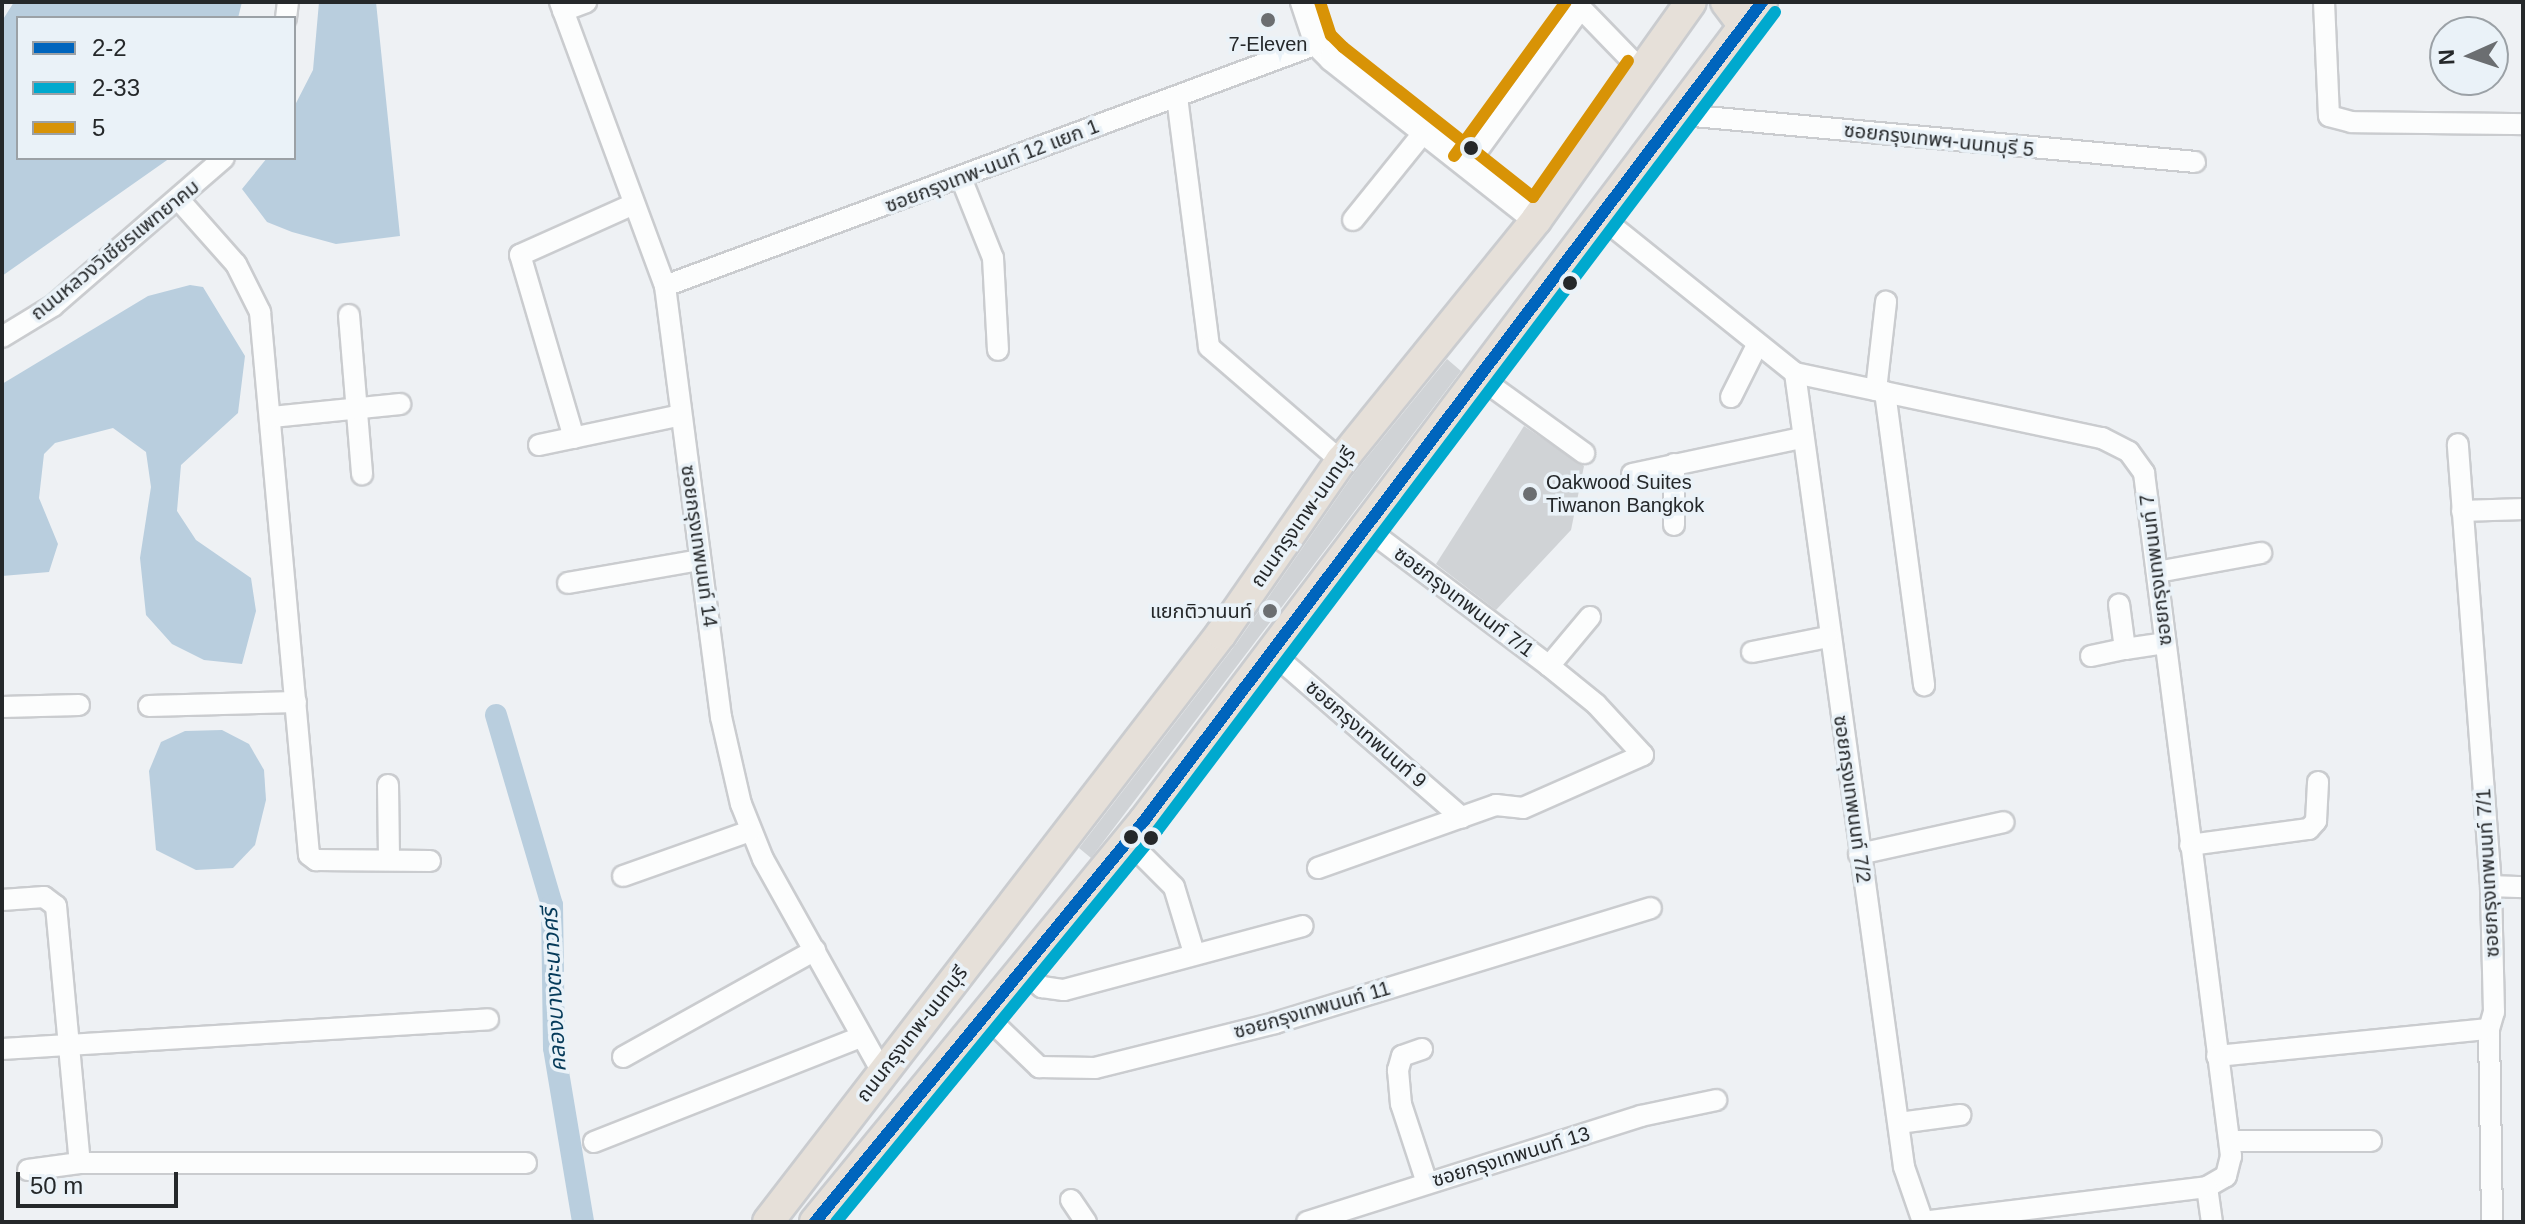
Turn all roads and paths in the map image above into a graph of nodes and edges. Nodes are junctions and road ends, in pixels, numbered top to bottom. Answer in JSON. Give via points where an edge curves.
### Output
{"nodes":[{"id":1,"x":586,"y":2,"type":"edge"},
{"id":2,"x":1303,"y":2,"type":"edge"},
{"id":3,"x":1691,"y":2,"type":"edge"},
{"id":4,"x":1726,"y":2,"type":"edge"},
{"id":5,"x":1762,"y":2,"type":"edge"},
{"id":6,"x":2324,"y":2,"type":"edge"},
{"id":7,"x":562,"y":6,"type":"edge"},
{"id":8,"x":1577,"y":6,"type":"edge"},
{"id":9,"x":1745,"y":27,"type":"junction"},
{"id":10,"x":1317,"y":44,"type":"junction"},
{"id":11,"x":1641,"y":70,"type":"junction"},
{"id":12,"x":1177,"y":97,"type":"junction"},
{"id":13,"x":1683,"y":115,"type":"junction"},
{"id":14,"x":2523,"y":124,"type":"edge"},
{"id":15,"x":1424,"y":132,"type":"junction"},
{"id":16,"x":222,"y":160,"type":"edge"},
{"id":17,"x":2195,"y":162,"type":"dead end"},
{"id":18,"x":1467,"y":165,"type":"junction"},
{"id":19,"x":961,"y":178,"type":"junction"},
{"id":20,"x":180,"y":201,"type":"junction"},
{"id":21,"x":634,"y":204,"type":"junction"},
{"id":22,"x":1601,"y":217,"type":"junction"},
{"id":23,"x":1353,"y":220,"type":"dead end"},
{"id":24,"x":1536,"y":220,"type":"junction"},
{"id":25,"x":665,"y":286,"type":"junction"},
{"id":26,"x":1886,"y":302,"type":"dead end"},
{"id":27,"x":349,"y":315,"type":"dead end"},
{"id":28,"x":2,"y":337,"type":"edge"},
{"id":29,"x":1756,"y":347,"type":"junction"},
{"id":30,"x":998,"y":350,"type":"dead end"},
{"id":31,"x":1795,"y":373,"type":"junction"},
{"id":32,"x":1479,"y":377,"type":"junction"},
{"id":33,"x":1881,"y":391,"type":"junction"},
{"id":34,"x":1731,"y":397,"type":"dead end"},
{"id":35,"x":400,"y":404,"type":"dead end"},
{"id":36,"x":356,"y":409,"type":"junction"},
{"id":37,"x":681,"y":415,"type":"junction"},
{"id":38,"x":272,"y":417,"type":"junction"},
{"id":39,"x":574,"y":438,"type":"junction"},
{"id":40,"x":1802,"y":438,"type":"junction"},
{"id":41,"x":2458,"y":444,"type":"dead end"},
{"id":42,"x":539,"y":445,"type":"dead end"},
{"id":43,"x":1584,"y":453,"type":"dead end"},
{"id":44,"x":1341,"y":461,"type":"junction"},
{"id":45,"x":1674,"y":464,"type":"junction"},
{"id":46,"x":362,"y":474,"type":"dead end"},
{"id":47,"x":1632,"y":474,"type":"dead end"},
{"id":48,"x":2523,"y":509,"type":"edge"},
{"id":49,"x":2462,"y":511,"type":"junction"},
{"id":50,"x":1674,"y":525,"type":"dead end"},
{"id":51,"x":1366,"y":528,"type":"junction"},
{"id":52,"x":2261,"y":553,"type":"dead end"},
{"id":53,"x":700,"y":560,"type":"junction"},
{"id":54,"x":2157,"y":572,"type":"junction"},
{"id":55,"x":568,"y":583,"type":"dead end"},
{"id":56,"x":2119,"y":604,"type":"dead end"},
{"id":57,"x":1590,"y":617,"type":"dead end"},
{"id":58,"x":1828,"y":637,"type":"junction"},
{"id":59,"x":2165,"y":643,"type":"junction"},
{"id":60,"x":2125,"y":649,"type":"junction"},
{"id":61,"x":1270,"y":651,"type":"junction"},
{"id":62,"x":1752,"y":652,"type":"dead end"},
{"id":63,"x":2091,"y":656,"type":"dead end"},
{"id":64,"x":1549,"y":666,"type":"junction"},
{"id":65,"x":1924,"y":685,"type":"dead end"},
{"id":66,"x":296,"y":702,"type":"junction"},
{"id":67,"x":79,"y":705,"type":"dead end"},
{"id":68,"x":149,"y":706,"type":"dead end"},
{"id":69,"x":2,"y":707,"type":"edge"},
{"id":70,"x":2318,"y":782,"type":"dead end"},
{"id":71,"x":388,"y":785,"type":"dead end"},
{"id":72,"x":1462,"y":818,"type":"junction"},
{"id":73,"x":2004,"y":822,"type":"dead end"},
{"id":74,"x":750,"y":831,"type":"junction"},
{"id":75,"x":1127,"y":840,"type":"junction"},
{"id":76,"x":2190,"y":845,"type":"junction"},
{"id":77,"x":1859,"y":854,"type":"junction"},
{"id":78,"x":389,"y":858,"type":"junction"},
{"id":79,"x":430,"y":861,"type":"dead end"},
{"id":80,"x":1318,"y":868,"type":"dead end"},
{"id":81,"x":623,"y":876,"type":"dead end"},
{"id":82,"x":2491,"y":886,"type":"junction"},
{"id":83,"x":2523,"y":887,"type":"edge"},
{"id":84,"x":2,"y":900,"type":"edge"},
{"id":85,"x":1651,"y":908,"type":"dead end"},
{"id":86,"x":1303,"y":926,"type":"dead end"},
{"id":87,"x":815,"y":950,"type":"junction"},
{"id":88,"x":1194,"y":953,"type":"junction"},
{"id":89,"x":1021,"y":969,"type":"junction"},
{"id":90,"x":986,"y":1016,"type":"junction"},
{"id":91,"x":488,"y":1019,"type":"dead end"},
{"id":92,"x":2489,"y":1029,"type":"junction"},
{"id":93,"x":860,"y":1037,"type":"junction"},
{"id":94,"x":68,"y":1044,"type":"junction"},
{"id":95,"x":2,"y":1049,"type":"edge"},
{"id":96,"x":1422,"y":1049,"type":"dead end"},
{"id":97,"x":2217,"y":1056,"type":"junction"},
{"id":98,"x":623,"y":1057,"type":"dead end"},
{"id":99,"x":882,"y":1072,"type":"junction"},
{"id":100,"x":1716,"y":1100,"type":"dead end"},
{"id":101,"x":1960,"y":1115,"type":"dead end"},
{"id":102,"x":1899,"y":1123,"type":"junction"},
{"id":103,"x":2230,"y":1141,"type":"junction"},
{"id":104,"x":2371,"y":1141,"type":"dead end"},
{"id":105,"x":594,"y":1142,"type":"dead end"},
{"id":106,"x":80,"y":1163,"type":"junction"},
{"id":107,"x":526,"y":1163,"type":"dead end"},
{"id":108,"x":28,"y":1170,"type":"dead end"},
{"id":109,"x":1427,"y":1183,"type":"junction"},
{"id":110,"x":2207,"y":1187,"type":"junction"},
{"id":111,"x":1071,"y":1200,"type":"dead end"},
{"id":112,"x":768,"y":1222,"type":"edge"},
{"id":113,"x":815,"y":1222,"type":"edge"},
{"id":114,"x":1086,"y":1222,"type":"edge"},
{"id":115,"x":1307,"y":1222,"type":"edge"},
{"id":116,"x":1922,"y":1222,"type":"edge"},
{"id":117,"x":2212,"y":1222,"type":"edge"},
{"id":118,"x":2492,"y":1222,"type":"edge"}],
"edges":[{"from":1,"to":7,"type":"street"},
{"from":2,"to":10,"type":"street"},
{"from":3,"to":11,"type":"main road","name":"ถนนกรุงเทพ-นนทบุรี"},
{"from":4,"to":9,"type":"main road"},
{"from":5,"to":9,"type":"main road","name":"ถนนกรุงเทพ-นนทบุรี"},
{"from":6,"to":14,"type":"street","via":[[2329,116],[2351,122]]},
{"from":7,"to":21,"type":"street","name":"ซอยกรุงเทพนนท์ 14"},
{"from":8,"to":11,"type":"street"},
{"from":8,"to":18,"type":"street"},
{"from":9,"to":13,"type":"main road","name":"ถนนกรุงเทพ-นนทบุรี"},
{"from":10,"to":12,"type":"street","name":"ซอยกรุงเทพ-นนท์ 12 แยก 1"},
{"from":10,"to":15,"type":"street"},
{"from":11,"to":24,"type":"main road","name":"ถนนกรุงเทพ-นนทบุรี"},
{"from":12,"to":19,"type":"street","name":"ซอยกรุงเทพ-นนท์ 12 แยก 1"},
{"from":12,"to":44,"type":"street","via":[[1209,347]]},
{"from":13,"to":17,"type":"street","name":"ซอยกรุงเทพฯ-นนทบุรี 5"},
{"from":13,"to":22,"type":"main road","name":"ถนนกรุงเทพ-นนทบุรี"},
{"from":15,"to":18,"type":"street"},
{"from":15,"to":23,"type":"street"},
{"from":16,"to":20,"type":"street","name":"ถนนหลวงวิเชียรแพทยาคม"},
{"from":18,"to":24,"type":"street"},
{"from":19,"to":25,"type":"street","name":"ซอยกรุงเทพ-นนท์ 12 แยก 1"},
{"from":19,"to":30,"type":"street","via":[[993,258]]},
{"from":20,"to":28,"type":"street","name":"ถนนหลวงวิเชียรแพทยาคม","via":[[53,306]]},
{"from":20,"to":38,"type":"street","via":[[236,264],[260,312]]},
{"from":21,"to":25,"type":"street","name":"ซอยกรุงเทพนนท์ 14"},
{"from":21,"to":39,"type":"street","via":[[520,255]]},
{"from":22,"to":29,"type":"street","name":"ซอยกรุงเทพนนท์ 7"},
{"from":22,"to":32,"type":"main road","name":"ถนนกรุงเทพ-นนทบุรี"},
{"from":24,"to":44,"type":"main road","name":"ถนนกรุงเทพ-นนทบุรี"},
{"from":25,"to":37,"type":"street","name":"ซอยกรุงเทพนนท์ 14"},
{"from":26,"to":33,"type":"street"},
{"from":27,"to":36,"type":"street"},
{"from":29,"to":31,"type":"street","name":"ซอยกรุงเทพนนท์ 7"},
{"from":29,"to":34,"type":"street"},
{"from":31,"to":33,"type":"street","name":"ซอยกรุงเทพนนท์ 7"},
{"from":31,"to":40,"type":"street","name":"ซอยกรุงเทพนนท์ 7/2"},
{"from":32,"to":43,"type":"street"},
{"from":32,"to":51,"type":"main road","name":"ถนนกรุงเทพ-นนทบุรี"},
{"from":33,"to":54,"type":"street","name":"ซอยกรุงเทพนนท์ 7","via":[[2102,438],[2129,452],[2144,473]]},
{"from":33,"to":65,"type":"street"},
{"from":35,"to":36,"type":"street"},
{"from":36,"to":38,"type":"street"},
{"from":36,"to":46,"type":"street"},
{"from":37,"to":39,"type":"street"},
{"from":37,"to":53,"type":"street","name":"ซอยกรุงเทพนนท์ 14"},
{"from":38,"to":66,"type":"street"},
{"from":39,"to":42,"type":"street"},
{"from":40,"to":45,"type":"street"},
{"from":40,"to":58,"type":"street","name":"ซอยกรุงเทพนนท์ 7/2"},
{"from":41,"to":49,"type":"street","name":"ซอยกรุงเทพนนท์ 7/1"},
{"from":44,"to":99,"type":"main road","name":"ถนนกรุงเทพ-นนทบุรี","via":[[1221,634]]},
{"from":45,"to":47,"type":"street"},
{"from":45,"to":50,"type":"street"},
{"from":48,"to":49,"type":"street"},
{"from":49,"to":82,"type":"street","name":"ซอยกรุงเทพนนท์ 7/1"},
{"from":51,"to":61,"type":"main road","name":"ถนนกรุงเทพ-นนทบุรี"},
{"from":51,"to":64,"type":"street","name":"ซอยกรุงเทพนนท์ 7/1"},
{"from":52,"to":54,"type":"street"},
{"from":53,"to":55,"type":"street"},
{"from":53,"to":74,"type":"street","name":"ซอยกรุงเทพนนท์ 14","via":[[721,717]]},
{"from":54,"to":59,"type":"street","name":"ซอยกรุงเทพนนท์ 7"},
{"from":56,"to":60,"type":"street"},
{"from":57,"to":64,"type":"street","name":"ซอยกรุงเทพนนท์ 7/1"},
{"from":58,"to":62,"type":"street"},
{"from":58,"to":77,"type":"street","name":"ซอยกรุงเทพนนท์ 7/2"},
{"from":59,"to":60,"type":"street"},
{"from":59,"to":76,"type":"street","name":"ซอยกรุงเทพนนท์ 7"},
{"from":60,"to":63,"type":"street"},
{"from":61,"to":72,"type":"street","name":"ซอยกรุงเทพนนท์ 9"},
{"from":61,"to":75,"type":"main road","name":"ถนนกรุงเทพ-นนทบุรี"},
{"from":64,"to":72,"type":"street","via":[[1596,704],[1643,755],[1523,808],[1496,805]]},
{"from":66,"to":68,"type":"street"},
{"from":66,"to":78,"type":"street","via":[[309,855],[324,861]]},
{"from":67,"to":69,"type":"street"},
{"from":70,"to":76,"type":"street","via":[[2316,821],[2309,829],[2294,836]]},
{"from":71,"to":78,"type":"street"},
{"from":72,"to":80,"type":"street"},
{"from":73,"to":77,"type":"street"},
{"from":74,"to":81,"type":"street"},
{"from":74,"to":87,"type":"street","name":"ซอยกรุงเทพนนท์ 14"},
{"from":75,"to":88,"type":"street","via":[[1174,887]]},
{"from":75,"to":89,"type":"main road","name":"ถนนกรุงเทพ-นนทบุรี"},
{"from":76,"to":97,"type":"street","name":"ซอยกรุงเทพนนท์ 7"},
{"from":77,"to":102,"type":"street","name":"ซอยกรุงเทพนนท์ 7/2"},
{"from":78,"to":79,"type":"street"},
{"from":82,"to":83,"type":"street"},
{"from":82,"to":92,"type":"street","name":"ซอยกรุงเทพนนท์ 7/1"},
{"from":84,"to":94,"type":"street","via":[[53,899]]},
{"from":85,"to":90,"type":"street","name":"ซอยกรุงเทพนนท์ 11","via":[[1275,1023],[1095,1068],[1039,1067]]},
{"from":86,"to":88,"type":"street"},
{"from":87,"to":93,"type":"street","name":"ซอยกรุงเทพนนท์ 14"},
{"from":87,"to":98,"type":"street"},
{"from":88,"to":89,"type":"street","via":[[1064,990],[1042,987]]},
{"from":89,"to":90,"type":"main road","name":"ถนนกรุงเทพ-นนทบุรี"},
{"from":90,"to":113,"type":"main road","name":"ถนนกรุงเทพ-นนทบุรี"},
{"from":91,"to":94,"type":"street"},
{"from":92,"to":97,"type":"street"},
{"from":92,"to":118,"type":"street","name":"ซอยกรุงเทพนนท์ 7/1"},
{"from":93,"to":99,"type":"street","name":"ซอยกรุงเทพนนท์ 14"},
{"from":93,"to":105,"type":"street"},
{"from":94,"to":95,"type":"street"},
{"from":94,"to":106,"type":"street"},
{"from":96,"to":109,"type":"street","via":[[1402,1056],[1399,1080]]},
{"from":97,"to":103,"type":"street","name":"ซอยกรุงเทพนนท์ 7"},
{"from":99,"to":112,"type":"main road","name":"ถนนกรุงเทพ-นนทบุรี"},
{"from":100,"to":109,"type":"street","name":"ซอยกรุงเทพนนท์ 13","via":[[1641,1116]]},
{"from":101,"to":102,"type":"street"},
{"from":102,"to":116,"type":"street","name":"ซอยกรุงเทพนนท์ 7/2","via":[[1904,1167]]},
{"from":103,"to":104,"type":"street"},
{"from":103,"to":110,"type":"street","name":"ซอยกรุงเทพนนท์ 7","via":[[2226,1176]]},
{"from":106,"to":107,"type":"street"},
{"from":106,"to":108,"type":"street"},
{"from":109,"to":115,"type":"street","name":"ซอยกรุงเทพนนท์ 13"},
{"from":110,"to":116,"type":"street"},
{"from":110,"to":117,"type":"street"},
{"from":111,"to":114,"type":"street"}]}
